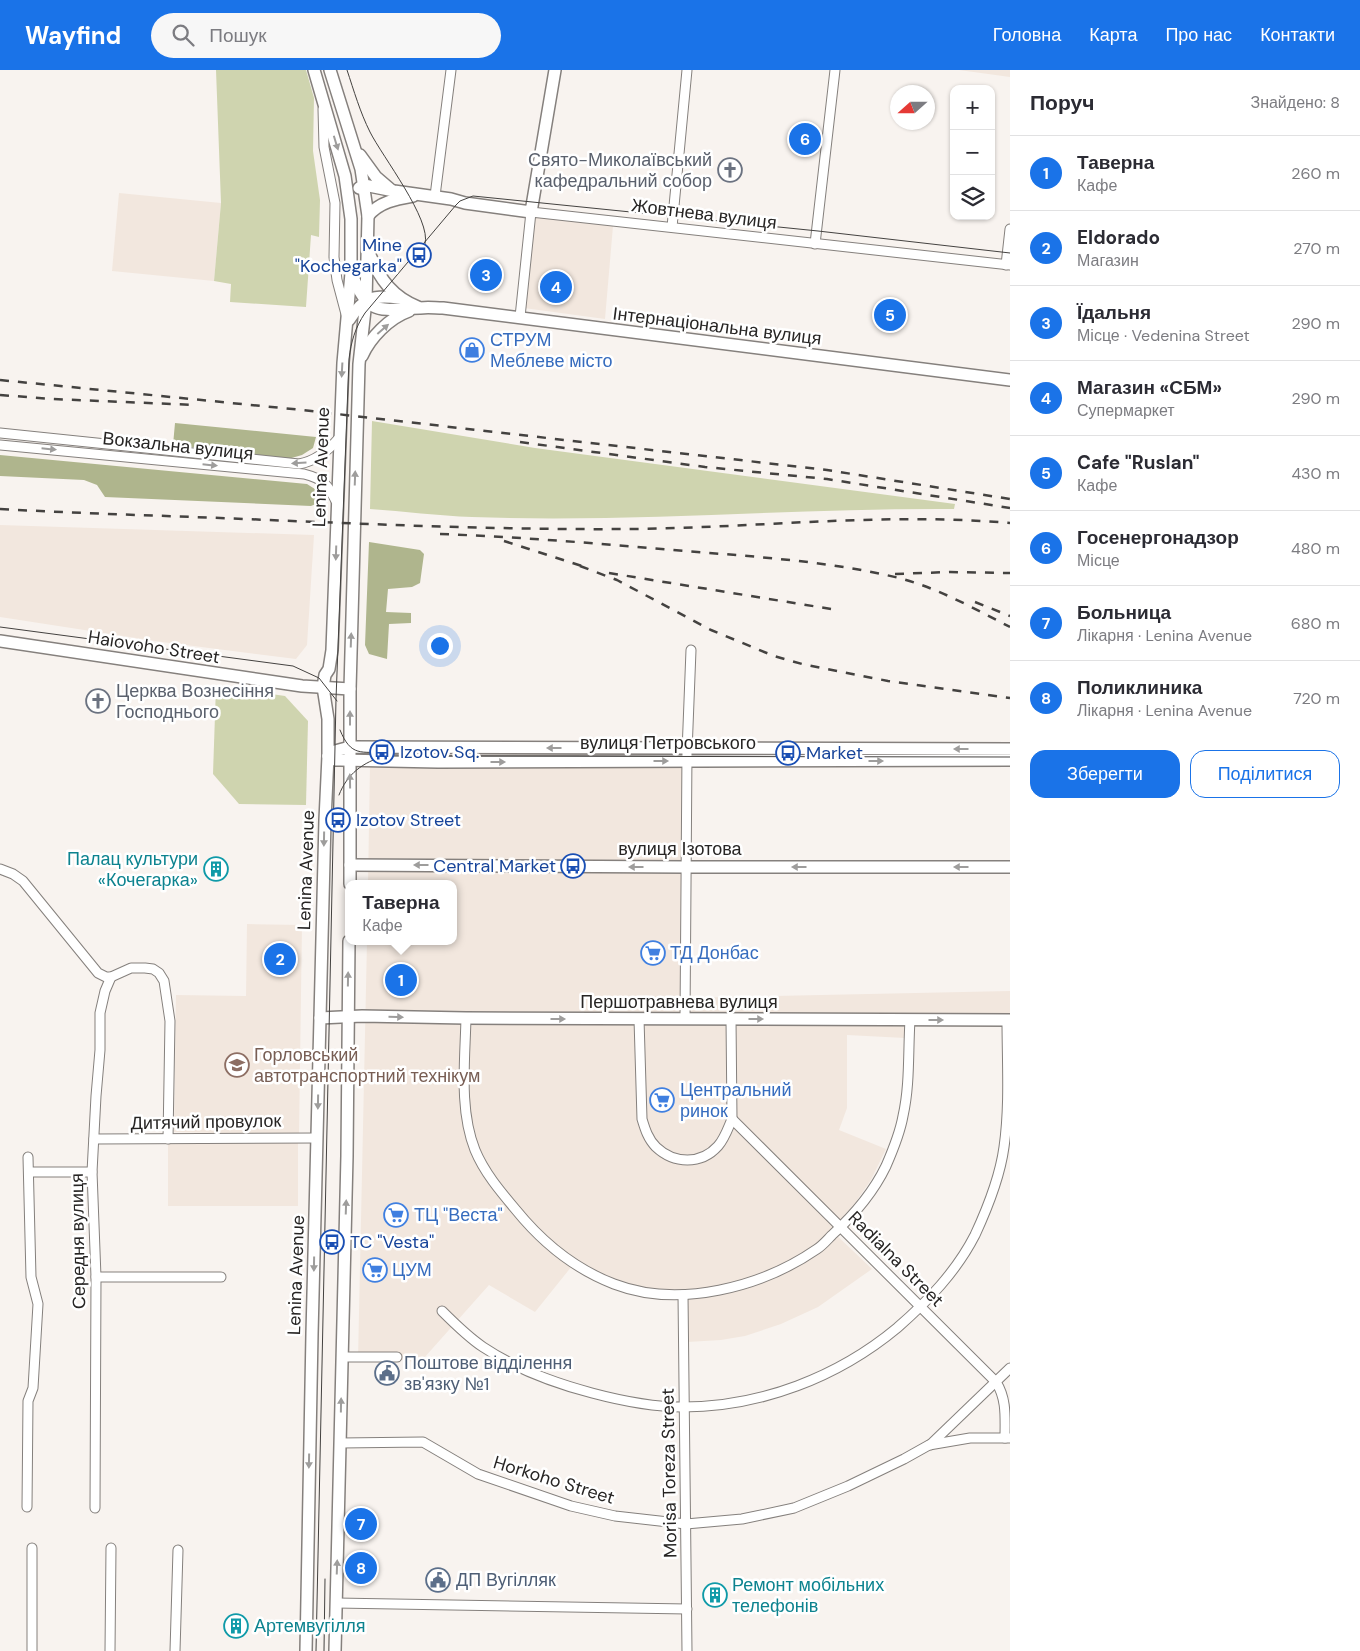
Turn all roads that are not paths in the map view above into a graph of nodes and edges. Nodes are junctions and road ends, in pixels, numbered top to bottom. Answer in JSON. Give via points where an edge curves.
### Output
{"nodes":[{"id":1,"x":314,"y":70,"type":"edge"},
{"id":2,"x":330,"y":70,"type":"edge"},
{"id":3,"x":451,"y":70,"type":"edge"},
{"id":4,"x":555,"y":70,"type":"edge"},
{"id":5,"x":687,"y":70,"type":"edge"},
{"id":6,"x":835,"y":70,"type":"edge"},
{"id":7,"x":322,"y":97,"type":"junction"},
{"id":8,"x":353,"y":145,"type":"junction"},
{"id":9,"x":364,"y":185,"type":"junction"},
{"id":10,"x":394,"y":191,"type":"junction"},
{"id":11,"x":430,"y":196,"type":"junction"},
{"id":12,"x":349,"y":204,"type":"junction"},
{"id":13,"x":530,"y":212,"type":"junction"},
{"id":14,"x":368,"y":216,"type":"junction"},
{"id":15,"x":672,"y":227,"type":"junction"},
{"id":16,"x":335,"y":229,"type":"junction"},
{"id":17,"x":1010,"y":229,"type":"edge"},
{"id":18,"x":815,"y":244,"type":"junction"},
{"id":19,"x":368,"y":252,"type":"junction"},
{"id":20,"x":1008,"y":265,"type":"edge"},
{"id":21,"x":351,"y":273,"type":"junction"},
{"id":22,"x":399,"y":298,"type":"junction"},
{"id":23,"x":366,"y":301,"type":"junction"},
{"id":24,"x":420,"y":308,"type":"junction"},
{"id":25,"x":520,"y":317,"type":"junction"},
{"id":26,"x":348,"y":322,"type":"junction"},
{"id":27,"x":358,"y":364,"type":"junction"},
{"id":28,"x":1010,"y":380,"type":"edge"},
{"id":29,"x":0,"y":433,"type":"edge"},
{"id":30,"x":339,"y":438,"type":"junction"},
{"id":31,"x":0,"y":444,"type":"edge"},
{"id":32,"x":337,"y":505,"type":"junction"},
{"id":33,"x":0,"y":641,"type":"edge"},
{"id":34,"x":691,"y":650,"type":"dead end"},
{"id":35,"x":325,"y":675,"type":"junction"},
{"id":36,"x":302,"y":686,"type":"junction"},
{"id":37,"x":323,"y":688,"type":"junction"},
{"id":38,"x":350,"y":689,"type":"junction"},
{"id":39,"x":328,"y":719,"type":"junction"},
{"id":40,"x":350,"y":747,"type":"junction"},
{"id":41,"x":687,"y":748,"type":"junction"},
{"id":42,"x":1010,"y":749,"type":"edge"},
{"id":43,"x":328,"y":756,"type":"junction"},
{"id":44,"x":350,"y":760,"type":"junction"},
{"id":45,"x":688,"y":760,"type":"junction"},
{"id":46,"x":1010,"y":760,"type":"edge"},
{"id":47,"x":350,"y":865,"type":"junction"},
{"id":48,"x":687,"y":867,"type":"junction"},
{"id":49,"x":1010,"y":867,"type":"edge"},
{"id":50,"x":0,"y":869,"type":"edge"},
{"id":51,"x":350,"y":880,"type":"edge"},
{"id":52,"x":349,"y":945,"type":"edge"},
{"id":53,"x":111,"y":977,"type":"junction"},
{"id":54,"x":347,"y":1016,"type":"junction"},
{"id":55,"x":320,"y":1018,"type":"junction"},
{"id":56,"x":466,"y":1018,"type":"junction"},
{"id":57,"x":638,"y":1019,"type":"junction"},
{"id":58,"x":684,"y":1019,"type":"junction"},
{"id":59,"x":731,"y":1019,"type":"junction"},
{"id":60,"x":910,"y":1020,"type":"junction"},
{"id":61,"x":1008,"y":1020,"type":"edge"},
{"id":62,"x":732,"y":1119,"type":"junction"},
{"id":63,"x":318,"y":1138,"type":"junction"},
{"id":64,"x":94,"y":1139,"type":"junction"},
{"id":65,"x":168,"y":1139,"type":"junction"},
{"id":66,"x":28,"y":1157,"type":"dead end"},
{"id":67,"x":29,"y":1172,"type":"junction"},
{"id":68,"x":92,"y":1172,"type":"junction"},
{"id":69,"x":841,"y":1228,"type":"junction"},
{"id":70,"x":96,"y":1277,"type":"junction"},
{"id":71,"x":221,"y":1277,"type":"dead end"},
{"id":72,"x":683,"y":1295,"type":"junction"},
{"id":73,"x":921,"y":1308,"type":"junction"},
{"id":74,"x":442,"y":1311,"type":"dead end"},
{"id":75,"x":342,"y":1357,"type":"junction"},
{"id":76,"x":397,"y":1357,"type":"dead end"},
{"id":77,"x":1010,"y":1368,"type":"edge"},
{"id":78,"x":996,"y":1382,"type":"junction"},
{"id":79,"x":684,"y":1407,"type":"junction"},
{"id":80,"x":1008,"y":1438,"type":"edge"},
{"id":81,"x":341,"y":1443,"type":"junction"},
{"id":82,"x":930,"y":1445,"type":"junction"},
{"id":83,"x":26,"y":1507,"type":"dead end"},
{"id":84,"x":95,"y":1508,"type":"dead end"},
{"id":85,"x":686,"y":1524,"type":"junction"},
{"id":86,"x":32,"y":1548,"type":"dead end"},
{"id":87,"x":111,"y":1548,"type":"dead end"},
{"id":88,"x":178,"y":1550,"type":"dead end"},
{"id":89,"x":336,"y":1603,"type":"junction"},
{"id":90,"x":687,"y":1609,"type":"junction"},
{"id":91,"x":32,"y":1651,"type":"edge"},
{"id":92,"x":110,"y":1651,"type":"edge"},
{"id":93,"x":175,"y":1651,"type":"edge"},
{"id":94,"x":306,"y":1651,"type":"edge"},
{"id":95,"x":335,"y":1651,"type":"edge"},
{"id":96,"x":687,"y":1651,"type":"edge"}],
"edges":[{"from":1,"to":7,"type":"main road","name":"Lenina Avenue"},
{"from":2,"to":8,"type":"main road","name":"Lenina Avenue"},
{"from":3,"to":11,"type":"street"},
{"from":4,"to":13,"type":"main road"},
{"from":5,"to":15,"type":"street"},
{"from":6,"to":18,"type":"street"},
{"from":7,"to":12,"type":"main road","name":"Lenina Avenue","one_way":true,"via":[[346,176]]},
{"from":7,"to":16,"type":"street","via":[[324,147],[335,203]]},
{"from":8,"to":9,"type":"main road","name":"Lenina Avenue"},
{"from":8,"to":10,"type":"main road","via":[[376,177]]},
{"from":9,"to":10,"type":"main road","name":"Жовтнева вулиця"},
{"from":9,"to":12,"type":"main road","via":[[355,192]]},
{"from":9,"to":14,"type":"main road","name":"Lenina Avenue"},
{"from":10,"to":11,"type":"main road","name":"Жовтнева вулиця"},
{"from":11,"to":13,"type":"main road","name":"Жовтнева вулиця"},
{"from":11,"to":14,"type":"main road","via":[[385,202]]},
{"from":12,"to":16,"type":"street"},
{"from":12,"to":21,"type":"main road","name":"Lenina Avenue"},
{"from":13,"to":15,"type":"street","name":"Жовтнева вулиця"},
{"from":13,"to":25,"type":"street"},
{"from":14,"to":19,"type":"main road","name":"Lenina Avenue"},
{"from":15,"to":18,"type":"street","name":"Жовтнева вулиця"},
{"from":16,"to":26,"type":"street","via":[[337,280]]},
{"from":17,"to":20,"type":"street"},
{"from":18,"to":20,"type":"street","name":"Жовтнева вулиця"},
{"from":19,"to":22,"type":"main road","name":"Інтернаціональна вулиця","via":[[377,272]]},
{"from":19,"to":23,"type":"main road","name":"Lenina Avenue"},
{"from":21,"to":23,"type":"main road"},
{"from":21,"to":26,"type":"main road","name":"Lenina Avenue"},
{"from":22,"to":23,"type":"main road","via":[[379,296]]},
{"from":22,"to":24,"type":"main road","name":"Інтернаціональна вулиця"},
{"from":23,"to":24,"type":"main road","name":"Інтернаціональна вулиця","via":[[386,310]]},
{"from":23,"to":26,"type":"main road"},
{"from":23,"to":27,"type":"main road","name":"Lenina Avenue"},
{"from":24,"to":25,"type":"main road","name":"Інтернаціональна вулиця"},
{"from":27,"to":24,"type":"main road","name":"Lenina Avenue","one_way":true,"via":[[374,337],[403,313]]},
{"from":25,"to":28,"type":"main road","name":"Інтернаціональна вулиця"},
{"from":26,"to":30,"type":"main road","name":"Lenina Avenue","one_way":true},
{"from":38,"to":27,"type":"main road","name":"Lenina Avenue","one_way":true},
{"from":30,"to":29,"type":"street","name":"Вокзальна вулиця","one_way":true,"via":[[314,460],[299,464]]},
{"from":30,"to":32,"type":"main road","name":"Lenina Avenue"},
{"from":31,"to":32,"type":"street","name":"Вокзальна вулиця","one_way":true,"via":[[304,474],[320,479]]},
{"from":32,"to":35,"type":"main road","name":"Lenina Avenue","one_way":true,"via":[[332,650]]},
{"from":33,"to":36,"type":"main road","name":"Haiovoho Street"},
{"from":34,"to":41,"type":"street"},
{"from":35,"to":36,"type":"main road"},
{"from":35,"to":37,"type":"main road","name":"Lenina Avenue"},
{"from":36,"to":37,"type":"main road","name":"Haiovoho Street"},
{"from":36,"to":39,"type":"main road","name":"Haiovoho Street","via":[[319,694]]},
{"from":37,"to":38,"type":"main road","name":"Haiovoho Street"},
{"from":37,"to":39,"type":"main road","name":"Lenina Avenue"},
{"from":40,"to":38,"type":"main road","name":"Lenina Avenue","one_way":true},
{"from":39,"to":43,"type":"main road","name":"Lenina Avenue"},
{"from":41,"to":40,"type":"main road","name":"вулиця Петровського","one_way":true},
{"from":40,"to":43,"type":"main road"},
{"from":40,"to":44,"type":"main road","name":"Lenina Avenue"},
{"from":42,"to":41,"type":"main road","name":"вулиця Петровського","one_way":true},
{"from":41,"to":45,"type":"street"},
{"from":43,"to":44,"type":"main road","name":"вулиця Петровського","via":[[335,760]]},
{"from":43,"to":55,"type":"main road","name":"Lenina Avenue","one_way":true},
{"from":44,"to":45,"type":"main road","name":"вулиця Петровського","one_way":true},
{"from":47,"to":44,"type":"main road","name":"Lenina Avenue","one_way":true},
{"from":45,"to":46,"type":"main road","name":"вулиця Петровського","one_way":true},
{"from":45,"to":48,"type":"street"},
{"from":48,"to":47,"type":"main road","name":"вулиця Ізотова","one_way":true},
{"from":47,"to":51,"type":"main road","name":"Lenina Avenue"},
{"from":49,"to":48,"type":"main road","name":"вулиця Ізотова","one_way":true},
{"from":48,"to":58,"type":"street"},
{"from":50,"to":53,"type":"street","via":[[23,881],[98,973]]},
{"from":54,"to":52,"type":"main road","one_way":true},
{"from":53,"to":64,"type":"street","name":"Середня вулиця","via":[[100,1013]]},
{"from":53,"to":65,"type":"street","via":[[131,968],[145,968],[159,973],[164,981],[170,1022]]},
{"from":54,"to":55,"type":"main road","name":"Першотравнева вулиця"},
{"from":54,"to":56,"type":"main road","name":"Першотравнева вулиця","one_way":true},
{"from":75,"to":54,"type":"main road","one_way":true},
{"from":55,"to":63,"type":"main road","name":"Lenina Avenue","one_way":true},
{"from":56,"to":57,"type":"main road","name":"Першотравнева вулиця","one_way":true},
{"from":56,"to":72,"type":"street","via":[[468,1124],[482,1166],[502,1193],[552,1247],[588,1272],[615,1285],[645,1292]]},
{"from":57,"to":58,"type":"main road","name":"Першотравнева вулиця"},
{"from":57,"to":62,"type":"street","via":[[642,1119],[647,1135],[656,1146],[684,1161],[695,1160],[718,1146]]},
{"from":58,"to":59,"type":"main road","name":"Першотравнева вулиця"},
{"from":59,"to":60,"type":"main road","name":"Першотравнева вулиця","one_way":true},
{"from":59,"to":62,"type":"street"},
{"from":60,"to":61,"type":"main road","name":"Першотравнева вулиця","one_way":true},
{"from":60,"to":69,"type":"street","via":[[903,1117],[895,1142],[871,1191]]},
{"from":61,"to":73,"type":"street","via":[[1004,1146],[999,1173],[974,1236],[946,1280]]},
{"from":62,"to":69,"type":"street","name":"Radialna Street"},
{"from":63,"to":65,"type":"street","name":"Дитячий провулок"},
{"from":63,"to":94,"type":"main road","name":"Lenina Avenue","one_way":true},
{"from":64,"to":65,"type":"street","name":"Дитячий провулок"},
{"from":64,"to":68,"type":"street","name":"Середня вулиця"},
{"from":66,"to":67,"type":"street"},
{"from":67,"to":68,"type":"street"},
{"from":67,"to":83,"type":"street","via":[[31,1277],[38,1304],[33,1388],[28,1401]]},
{"from":68,"to":70,"type":"street","name":"Середня вулиця"},
{"from":69,"to":72,"type":"street","via":[[819,1248],[770,1273],[718,1291]]},
{"from":69,"to":73,"type":"street","name":"Radialna Street"},
{"from":70,"to":71,"type":"street"},
{"from":70,"to":84,"type":"street","name":"Середня вулиця"},
{"from":72,"to":79,"type":"street","name":"Morisa Toreza Street"},
{"from":73,"to":78,"type":"street","name":"Radialna Street"},
{"from":73,"to":79,"type":"street","via":[[879,1343],[847,1364],[806,1383],[727,1404]]},
{"from":74,"to":79,"type":"street","via":[[483,1347],[558,1384],[657,1406]]},
{"from":75,"to":76,"type":"street"},
{"from":81,"to":75,"type":"main road","one_way":true},
{"from":77,"to":78,"type":"street"},
{"from":78,"to":80,"type":"street","name":"Radialna Street","via":[[1004,1400]]},
{"from":78,"to":82,"type":"street"},
{"from":79,"to":85,"type":"street","name":"Morisa Toreza Street"},
{"from":80,"to":82,"type":"street","via":[[970,1438]]},
{"from":81,"to":85,"type":"street","name":"Horkoho Street","via":[[424,1442],[478,1474],[570,1506],[615,1516]]},
{"from":89,"to":81,"type":"main road","one_way":true},
{"from":82,"to":85,"type":"street","name":"Horkoho Street","via":[[848,1486],[794,1508],[742,1519]]},
{"from":85,"to":90,"type":"street","name":"Morisa Toreza Street"},
{"from":86,"to":91,"type":"street"},
{"from":87,"to":92,"type":"street"},
{"from":88,"to":93,"type":"street"},
{"from":89,"to":90,"type":"street"},
{"from":89,"to":95,"type":"main road"},
{"from":90,"to":96,"type":"street","name":"Morisa Toreza Street"}]}
